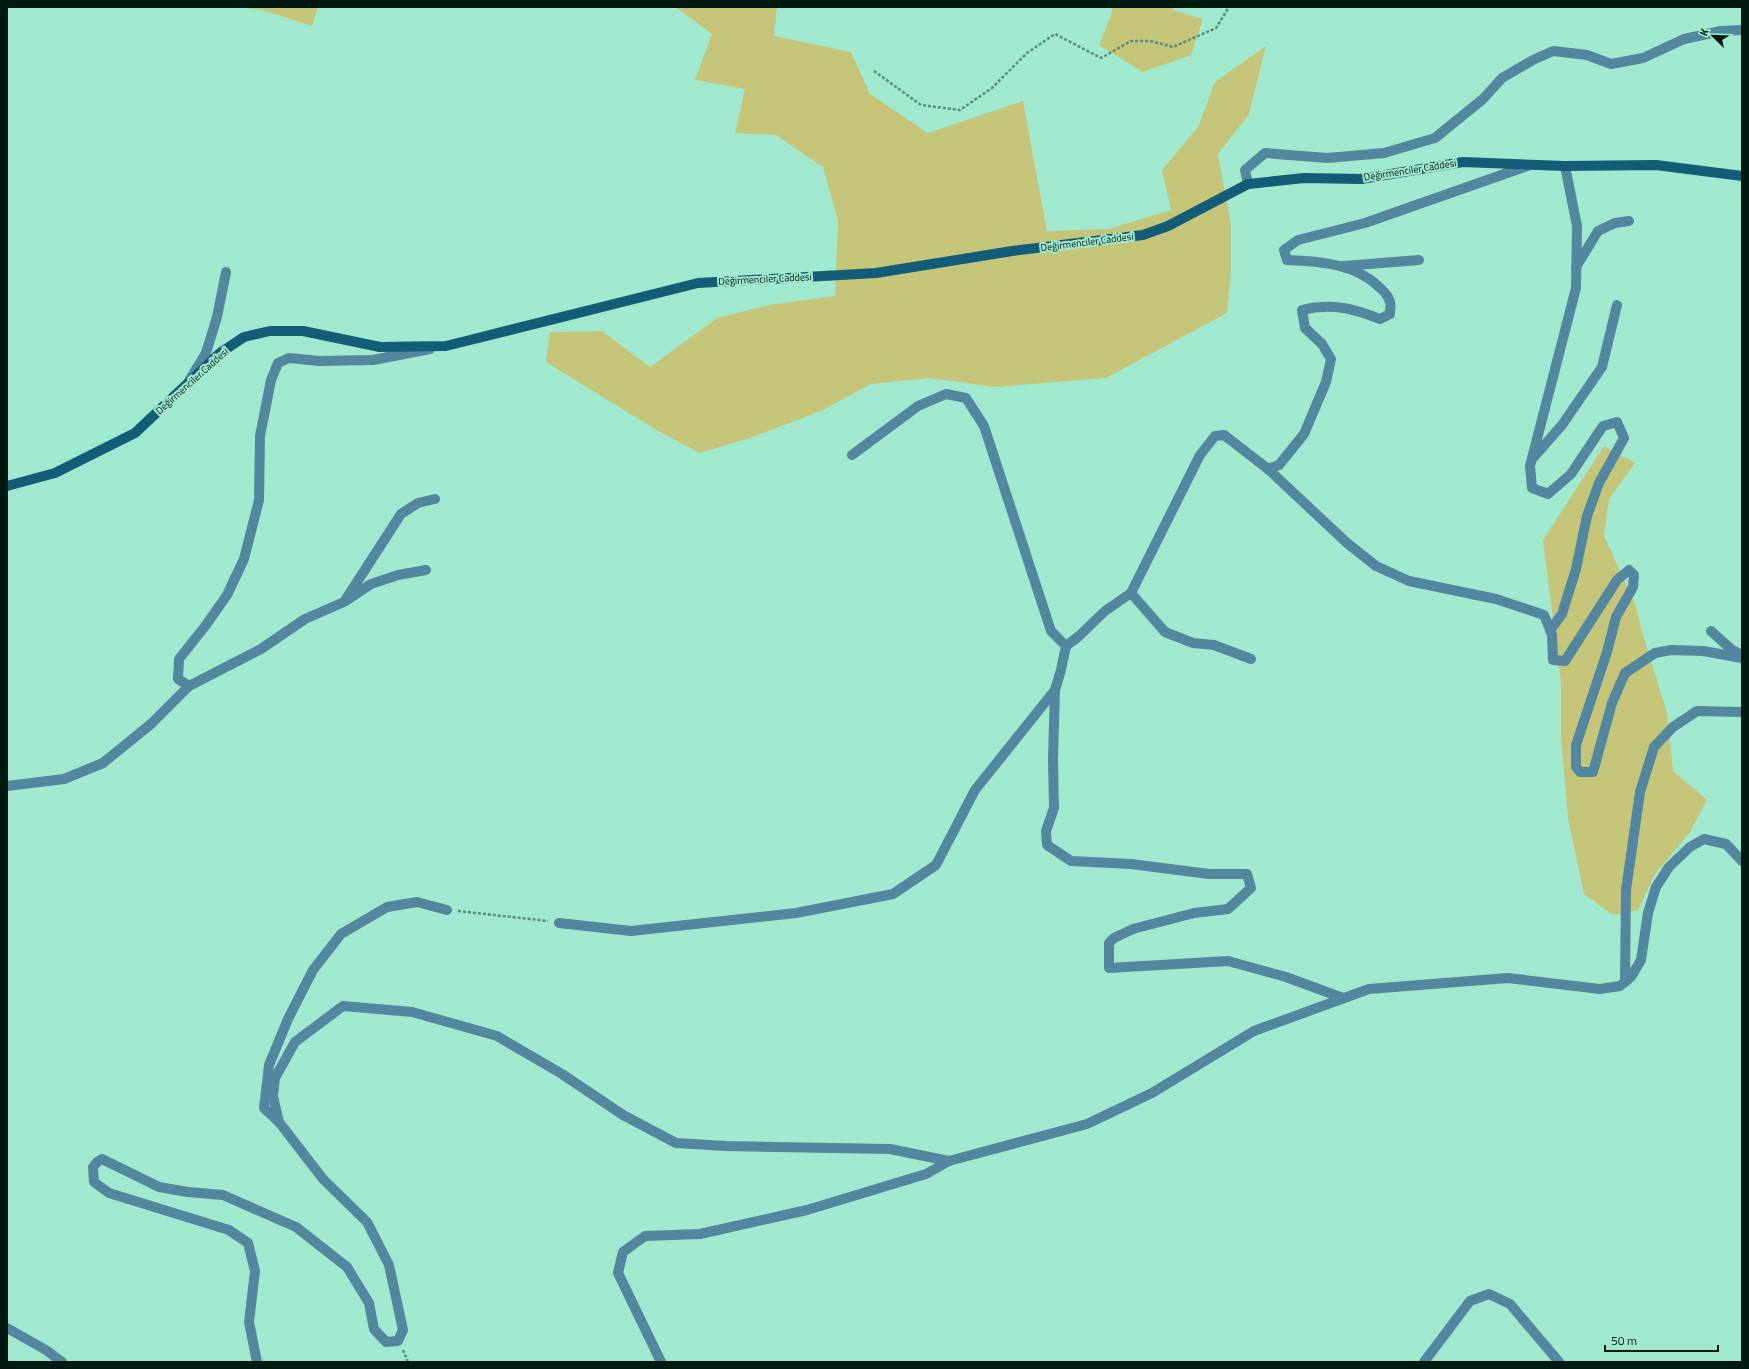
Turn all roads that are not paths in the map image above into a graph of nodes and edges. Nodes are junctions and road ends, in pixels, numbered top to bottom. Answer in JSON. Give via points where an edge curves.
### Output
{"nodes":[{"id":1,"x":1742,"y":30,"type":"edge"},
{"id":2,"x":1532,"y":164,"type":"junction"},
{"id":3,"x":1565,"y":166,"type":"junction"},
{"id":4,"x":1742,"y":176,"type":"edge"},
{"id":5,"x":1248,"y":184,"type":"junction"},
{"id":6,"x":1628,"y":221,"type":"dead end"},
{"id":7,"x":1419,"y":260,"type":"dead end"},
{"id":8,"x":1342,"y":266,"type":"junction"},
{"id":9,"x":1576,"y":268,"type":"junction"},
{"id":10,"x":226,"y":272,"type":"dead end"},
{"id":11,"x":1617,"y":305,"type":"dead end"},
{"id":12,"x":446,"y":346,"type":"junction"},
{"id":13,"x":185,"y":386,"type":"junction"},
{"id":14,"x":852,"y":454,"type":"dead end"},
{"id":15,"x":1532,"y":460,"type":"junction"},
{"id":16,"x":1268,"y":469,"type":"junction"},
{"id":17,"x":7,"y":486,"type":"edge"},
{"id":18,"x":435,"y":499,"type":"dead end"},
{"id":19,"x":426,"y":570,"type":"dead end"},
{"id":20,"x":1131,"y":593,"type":"junction"},
{"id":21,"x":344,"y":602,"type":"junction"},
{"id":22,"x":1550,"y":630,"type":"junction"},
{"id":23,"x":1711,"y":632,"type":"dead end"},
{"id":24,"x":1066,"y":646,"type":"junction"},
{"id":25,"x":1742,"y":655,"type":"edge"},
{"id":26,"x":1742,"y":658,"type":"edge"},
{"id":27,"x":1251,"y":659,"type":"dead end"},
{"id":28,"x":188,"y":686,"type":"junction"},
{"id":29,"x":1055,"y":690,"type":"junction"},
{"id":30,"x":1742,"y":712,"type":"edge"},
{"id":31,"x":7,"y":786,"type":"edge"},
{"id":32,"x":1742,"y":861,"type":"edge"},
{"id":33,"x":447,"y":910,"type":"road end"},
{"id":34,"x":559,"y":923,"type":"road end"},
{"id":35,"x":1625,"y":982,"type":"junction"},
{"id":36,"x":1343,"y":998,"type":"junction"},
{"id":37,"x":280,"y":1122,"type":"junction"},
{"id":38,"x":949,"y":1161,"type":"junction"},
{"id":39,"x":7,"y":1328,"type":"edge"},
{"id":40,"x":62,"y":1362,"type":"edge"},
{"id":41,"x":257,"y":1362,"type":"edge"},
{"id":42,"x":661,"y":1362,"type":"edge"},
{"id":43,"x":1424,"y":1362,"type":"edge"},
{"id":44,"x":1559,"y":1362,"type":"edge"}],
"edges":[{"from":1,"to":5,"type":"street","via":[[1721,31],[1684,40],[1643,58],[1611,64],[1587,55],[1553,51],[1502,78],[1483,99],[1435,138],[1384,153],[1328,158],[1265,153],[1244,170]]},
{"from":2,"to":3,"type":"main road","name":"Değirmenciler Caddesi"},
{"from":2,"to":5,"type":"main road","name":"Değirmenciler Caddesi","via":[[1463,162],[1361,179],[1304,178]]},
{"from":2,"to":8,"type":"street","via":[[1365,223],[1298,240],[1284,250],[1287,260]]},
{"from":3,"to":4,"type":"main road","name":"Değirmenciler Caddesi","via":[[1656,166]]},
{"from":3,"to":9,"type":"street","via":[[1577,226]]},
{"from":5,"to":12,"type":"main road","name":"Değirmenciler Caddesi","via":[[1168,226],[1143,235],[876,272],[698,282]]},
{"from":6,"to":9,"type":"street","via":[[1615,223],[1598,231]]},
{"from":7,"to":8,"type":"street"},
{"from":8,"to":16,"type":"street","via":[[1370,277],[1390,301],[1390,314],[1380,319],[1348,308],[1315,307],[1302,310],[1305,328],[1322,344],[1331,359],[1326,382],[1304,434],[1279,465]]},
{"from":9,"to":15,"type":"street","via":[[1576,288]]},
{"from":10,"to":13,"type":"street","via":[[217,317],[206,353]]},
{"from":11,"to":15,"type":"street","via":[[1602,367],[1562,425]]},
{"from":12,"to":13,"type":"main road","name":"Değirmenciler Caddesi","via":[[380,347],[303,331],[270,331],[244,337],[220,353]]},
{"from":12,"to":28,"type":"street","via":[[373,360],[319,361],[288,358],[278,363],[271,380],[260,436],[258,500],[244,559],[227,595],[179,659],[178,679]]},
{"from":13,"to":17,"type":"main road","name":"Değirmenciler Caddesi","via":[[136,433],[55,473]]},
{"from":14,"to":24,"type":"street","via":[[918,406],[946,394],[966,398],[984,426],[1051,631]]},
{"from":15,"to":22,"type":"street","via":[[1532,488],[1548,494],[1571,474],[1603,426],[1617,422],[1624,438],[1599,483],[1587,516],[1576,569],[1562,614]]},
{"from":16,"to":20,"type":"street","via":[[1224,435],[1215,436],[1200,455]]},
{"from":16,"to":22,"type":"street","via":[[1346,542],[1376,566],[1409,581],[1496,598],[1544,615]]},
{"from":18,"to":21,"type":"street","via":[[418,503],[401,514]]},
{"from":19,"to":21,"type":"street","via":[[398,575],[371,584]]},
{"from":20,"to":24,"type":"street"},
{"from":20,"to":27,"type":"street","via":[[1165,632],[1193,643],[1214,645]]},
{"from":21,"to":28,"type":"street","via":[[305,619],[261,649]]},
{"from":22,"to":26,"type":"street","via":[[1553,660],[1565,661],[1617,580],[1629,570],[1634,575],[1633,587],[1616,617],[1576,745],[1576,768],[1580,772],[1593,772],[1612,703],[1625,673],[1655,653],[1671,650],[1703,651]]},
{"from":23,"to":25,"type":"street"},
{"from":24,"to":29,"type":"street"},
{"from":28,"to":31,"type":"street","via":[[151,724],[103,763],[64,779]]},
{"from":29,"to":34,"type":"street","via":[[975,790],[936,865],[893,894],[796,913],[631,931]]},
{"from":29,"to":36,"type":"street","via":[[1054,808],[1046,831],[1046,845],[1072,861],[1131,864],[1209,874],[1247,874],[1251,888],[1228,909],[1194,913],[1133,929],[1114,938],[1109,943],[1109,968],[1228,961],[1286,977]]},
{"from":30,"to":35,"type":"street","via":[[1697,711],[1673,727],[1654,747],[1640,792],[1626,890]]},
{"from":32,"to":35,"type":"street","via":[[1726,844],[1704,839],[1690,847],[1668,867],[1656,887],[1648,913],[1641,960]]},
{"from":33,"to":37,"type":"street","via":[[417,902],[387,906],[341,934],[313,970],[288,1019],[269,1066],[264,1108]]},
{"from":35,"to":36,"type":"street","via":[[1620,986],[1600,989],[1508,978],[1369,989]]},
{"from":36,"to":38,"type":"street","via":[[1254,1031],[1152,1093],[1087,1124]]},
{"from":37,"to":38,"type":"street","via":[[273,1096],[275,1078],[295,1042],[343,1006],[412,1012],[497,1036],[562,1074],[623,1115],[676,1143],[890,1149]]},
{"from":37,"to":41,"type":"street","via":[[323,1179],[367,1222],[389,1265],[403,1330],[398,1341],[386,1342],[374,1329],[369,1303],[347,1268],[296,1227],[223,1196],[159,1187],[102,1159],[93,1167],[94,1182],[109,1193],[229,1230],[248,1243],[256,1271],[249,1322]]},
{"from":38,"to":42,"type":"street","via":[[926,1174],[807,1210],[700,1234],[645,1236],[623,1252],[618,1273]]},
{"from":39,"to":40,"type":"street"},
{"from":43,"to":44,"type":"street","via":[[1470,1301],[1489,1294],[1510,1304]]}]}
